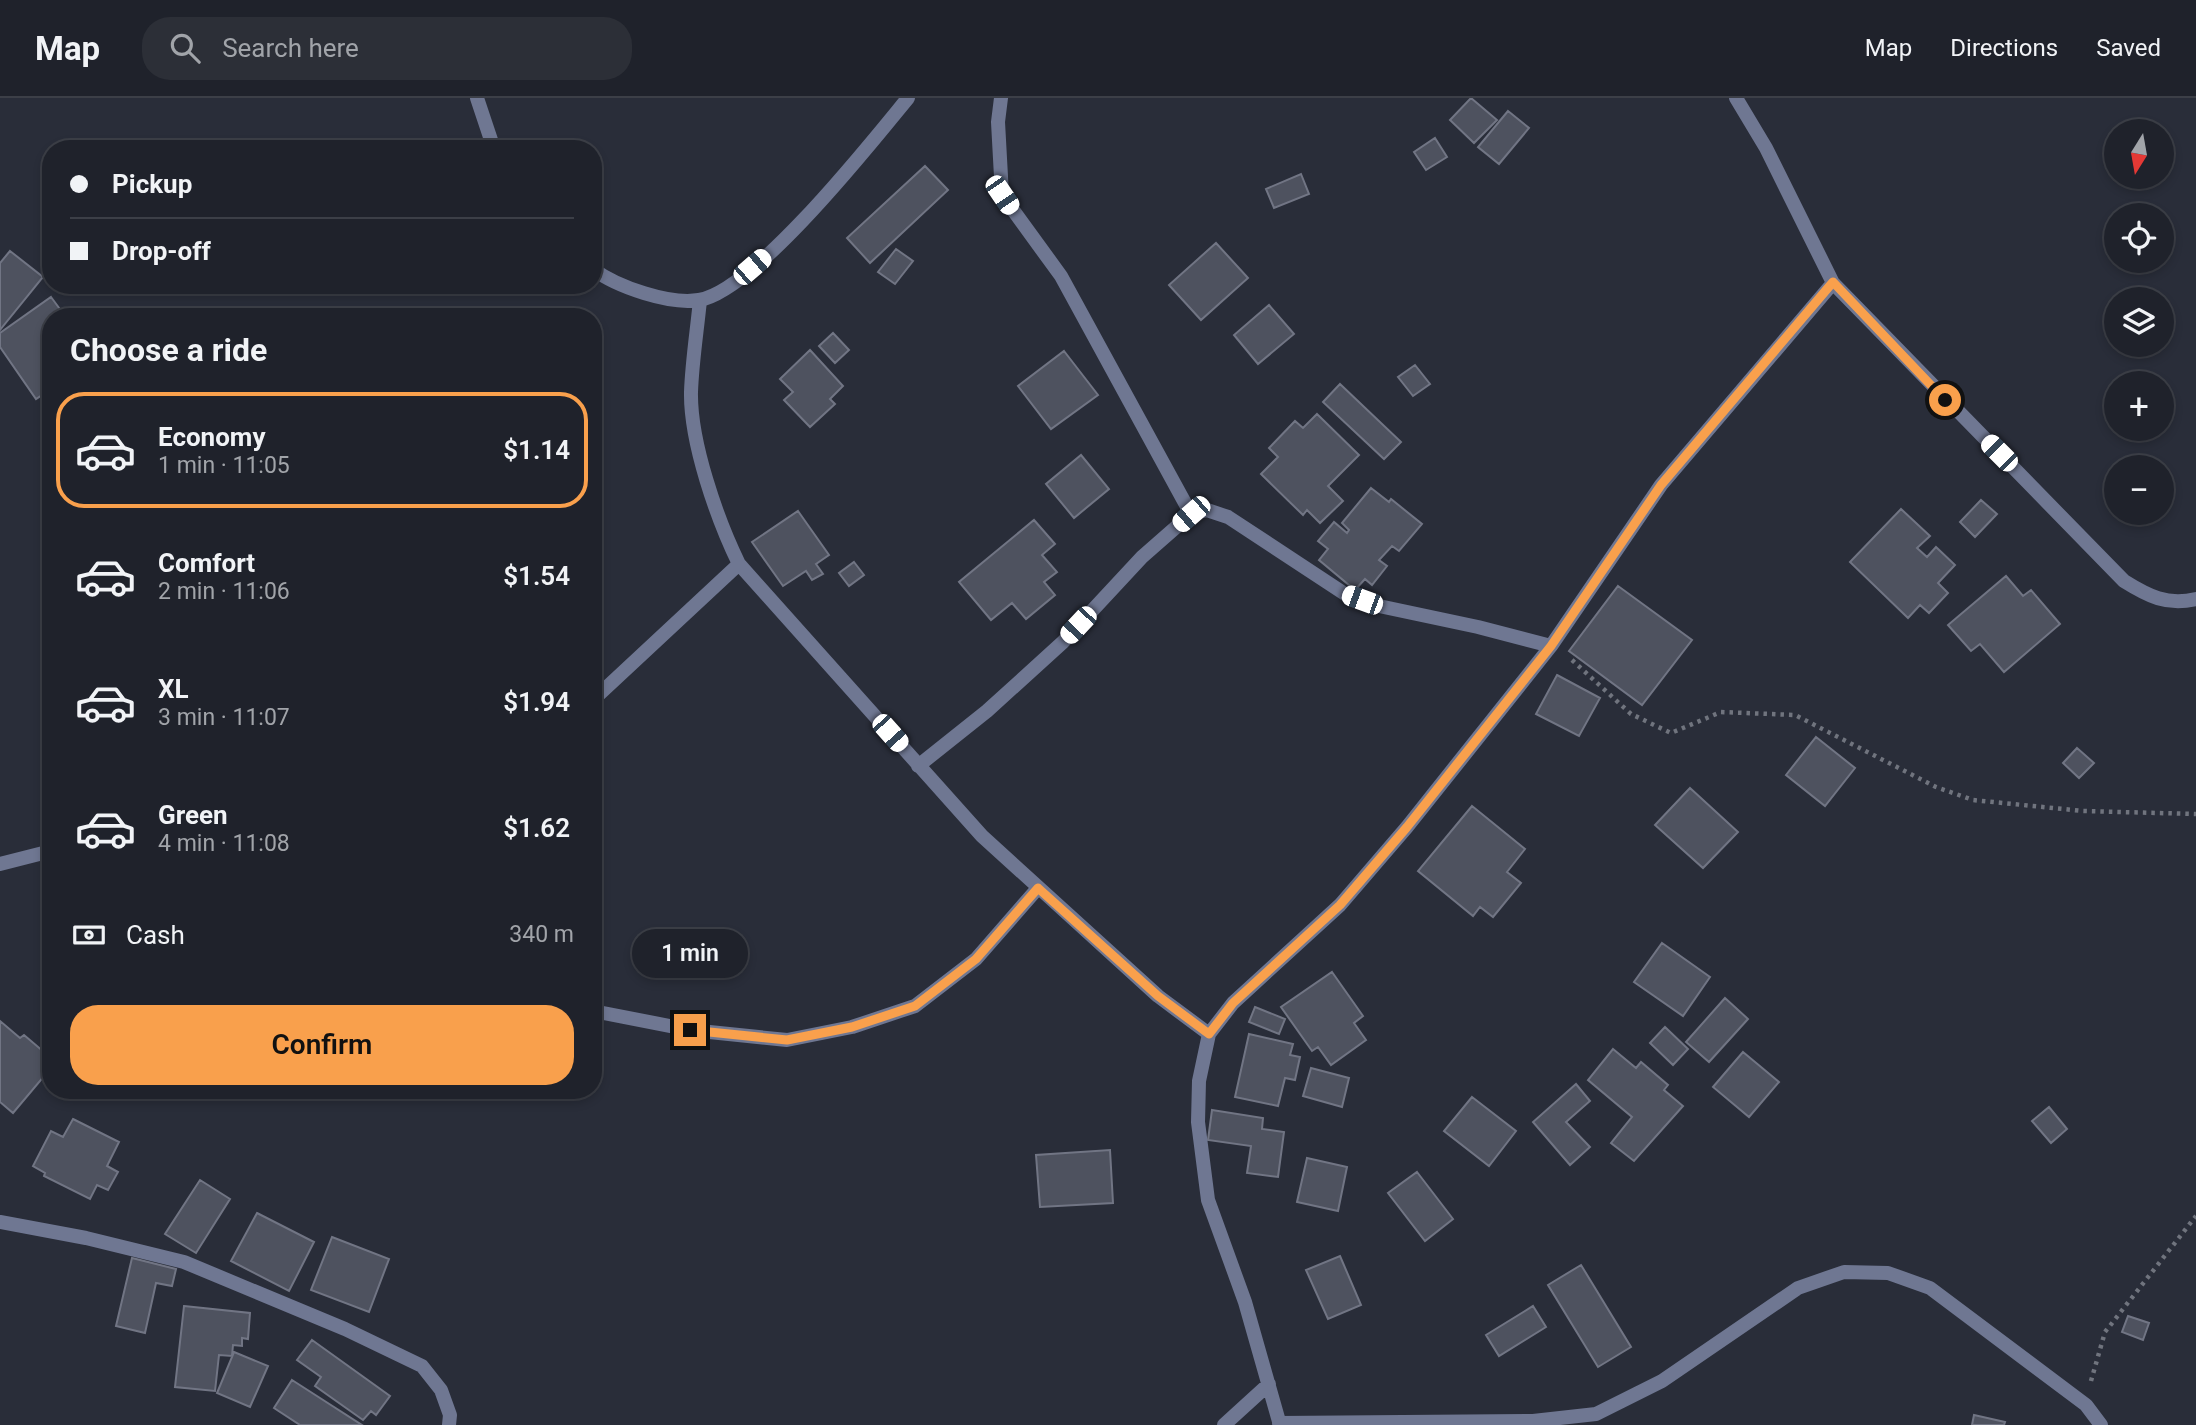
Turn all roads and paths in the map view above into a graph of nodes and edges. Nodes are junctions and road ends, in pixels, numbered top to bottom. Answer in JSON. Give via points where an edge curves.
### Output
{"nodes":[{"id":1,"x":477,"y":98,"type":"edge"},
{"id":2,"x":908,"y":98,"type":"edge"},
{"id":3,"x":1001,"y":98,"type":"edge"},
{"id":4,"x":1736,"y":98,"type":"edge"},
{"id":5,"x":491,"y":140,"type":"edge"},
{"id":6,"x":602,"y":276,"type":"edge"},
{"id":7,"x":1833,"y":282,"type":"junction"},
{"id":8,"x":700,"y":300,"type":"junction"},
{"id":9,"x":1191,"y":514,"type":"junction"},
{"id":10,"x":738,"y":564,"type":"junction"},
{"id":11,"x":2196,"y":599,"type":"edge"},
{"id":12,"x":1553,"y":644,"type":"junction"},
{"id":13,"x":602,"y":692,"type":"edge"},
{"id":14,"x":918,"y":765,"type":"junction"},
{"id":15,"x":2196,"y":814,"type":"edge"},
{"id":16,"x":42,"y":853,"type":"edge"},
{"id":17,"x":0,"y":864,"type":"edge"},
{"id":18,"x":1038,"y":888,"type":"junction"},
{"id":19,"x":602,"y":1014,"type":"edge"},
{"id":20,"x":1209,"y":1034,"type":"junction"},
{"id":21,"x":2196,"y":1216,"type":"edge"},
{"id":22,"x":0,"y":1222,"type":"edge"},
{"id":23,"x":1269,"y":1384,"type":"junction"},
{"id":24,"x":2086,"y":1405,"type":"junction"},
{"id":25,"x":1279,"y":1424,"type":"edge"},
{"id":26,"x":449,"y":1425,"type":"edge"},
{"id":27,"x":1224,"y":1425,"type":"edge"},
{"id":28,"x":2101,"y":1425,"type":"edge"}],
"edges":[{"from":1,"to":5,"type":"street"},
{"from":2,"to":8,"type":"street","via":[[828,196],[734,282]]},
{"from":3,"to":9,"type":"street","via":[[1002,195],[1061,276]]},
{"from":4,"to":7,"type":"street"},
{"from":6,"to":8,"type":"street","via":[[648,295]]},
{"from":7,"to":11,"type":"street","via":[[2124,580],[2161,601]]},
{"from":7,"to":12,"type":"street","via":[[1661,485]]},
{"from":8,"to":10,"type":"street","via":[[691,394],[696,434],[720,525]]},
{"from":9,"to":12,"type":"street","via":[[1207,510],[1228,517],[1345,594],[1379,606]]},
{"from":9,"to":14,"type":"street","via":[[1142,557],[1053,651]]},
{"from":10,"to":13,"type":"street"},
{"from":10,"to":14,"type":"street"},
{"from":12,"to":15,"type":"path","via":[[1631,714],[1671,733],[1721,712],[1795,715],[1936,788],[1973,800],[2082,811]]},
{"from":12,"to":20,"type":"street","via":[[1340,905],[1233,1003]]},
{"from":14,"to":18,"type":"street","via":[[982,836]]},
{"from":16,"to":17,"type":"street"},
{"from":18,"to":19,"type":"street","via":[[976,959],[915,1006],[852,1027],[787,1040],[690,1030]]},
{"from":18,"to":20,"type":"street","via":[[1158,996]]},
{"from":20,"to":23,"type":"street","via":[[1199,1081],[1198,1122],[1208,1200]]},
{"from":21,"to":24,"type":"path","via":[[2105,1332]]},
{"from":22,"to":26,"type":"street","via":[[184,1262],[345,1329],[422,1366],[441,1390]]},
{"from":23,"to":25,"type":"street"},
{"from":23,"to":27,"type":"street"},
{"from":24,"to":25,"type":"street","via":[[1930,1288],[1888,1273],[1844,1272],[1798,1288],[1662,1381],[1595,1414],[1534,1421]]},
{"from":24,"to":28,"type":"street"}]}
